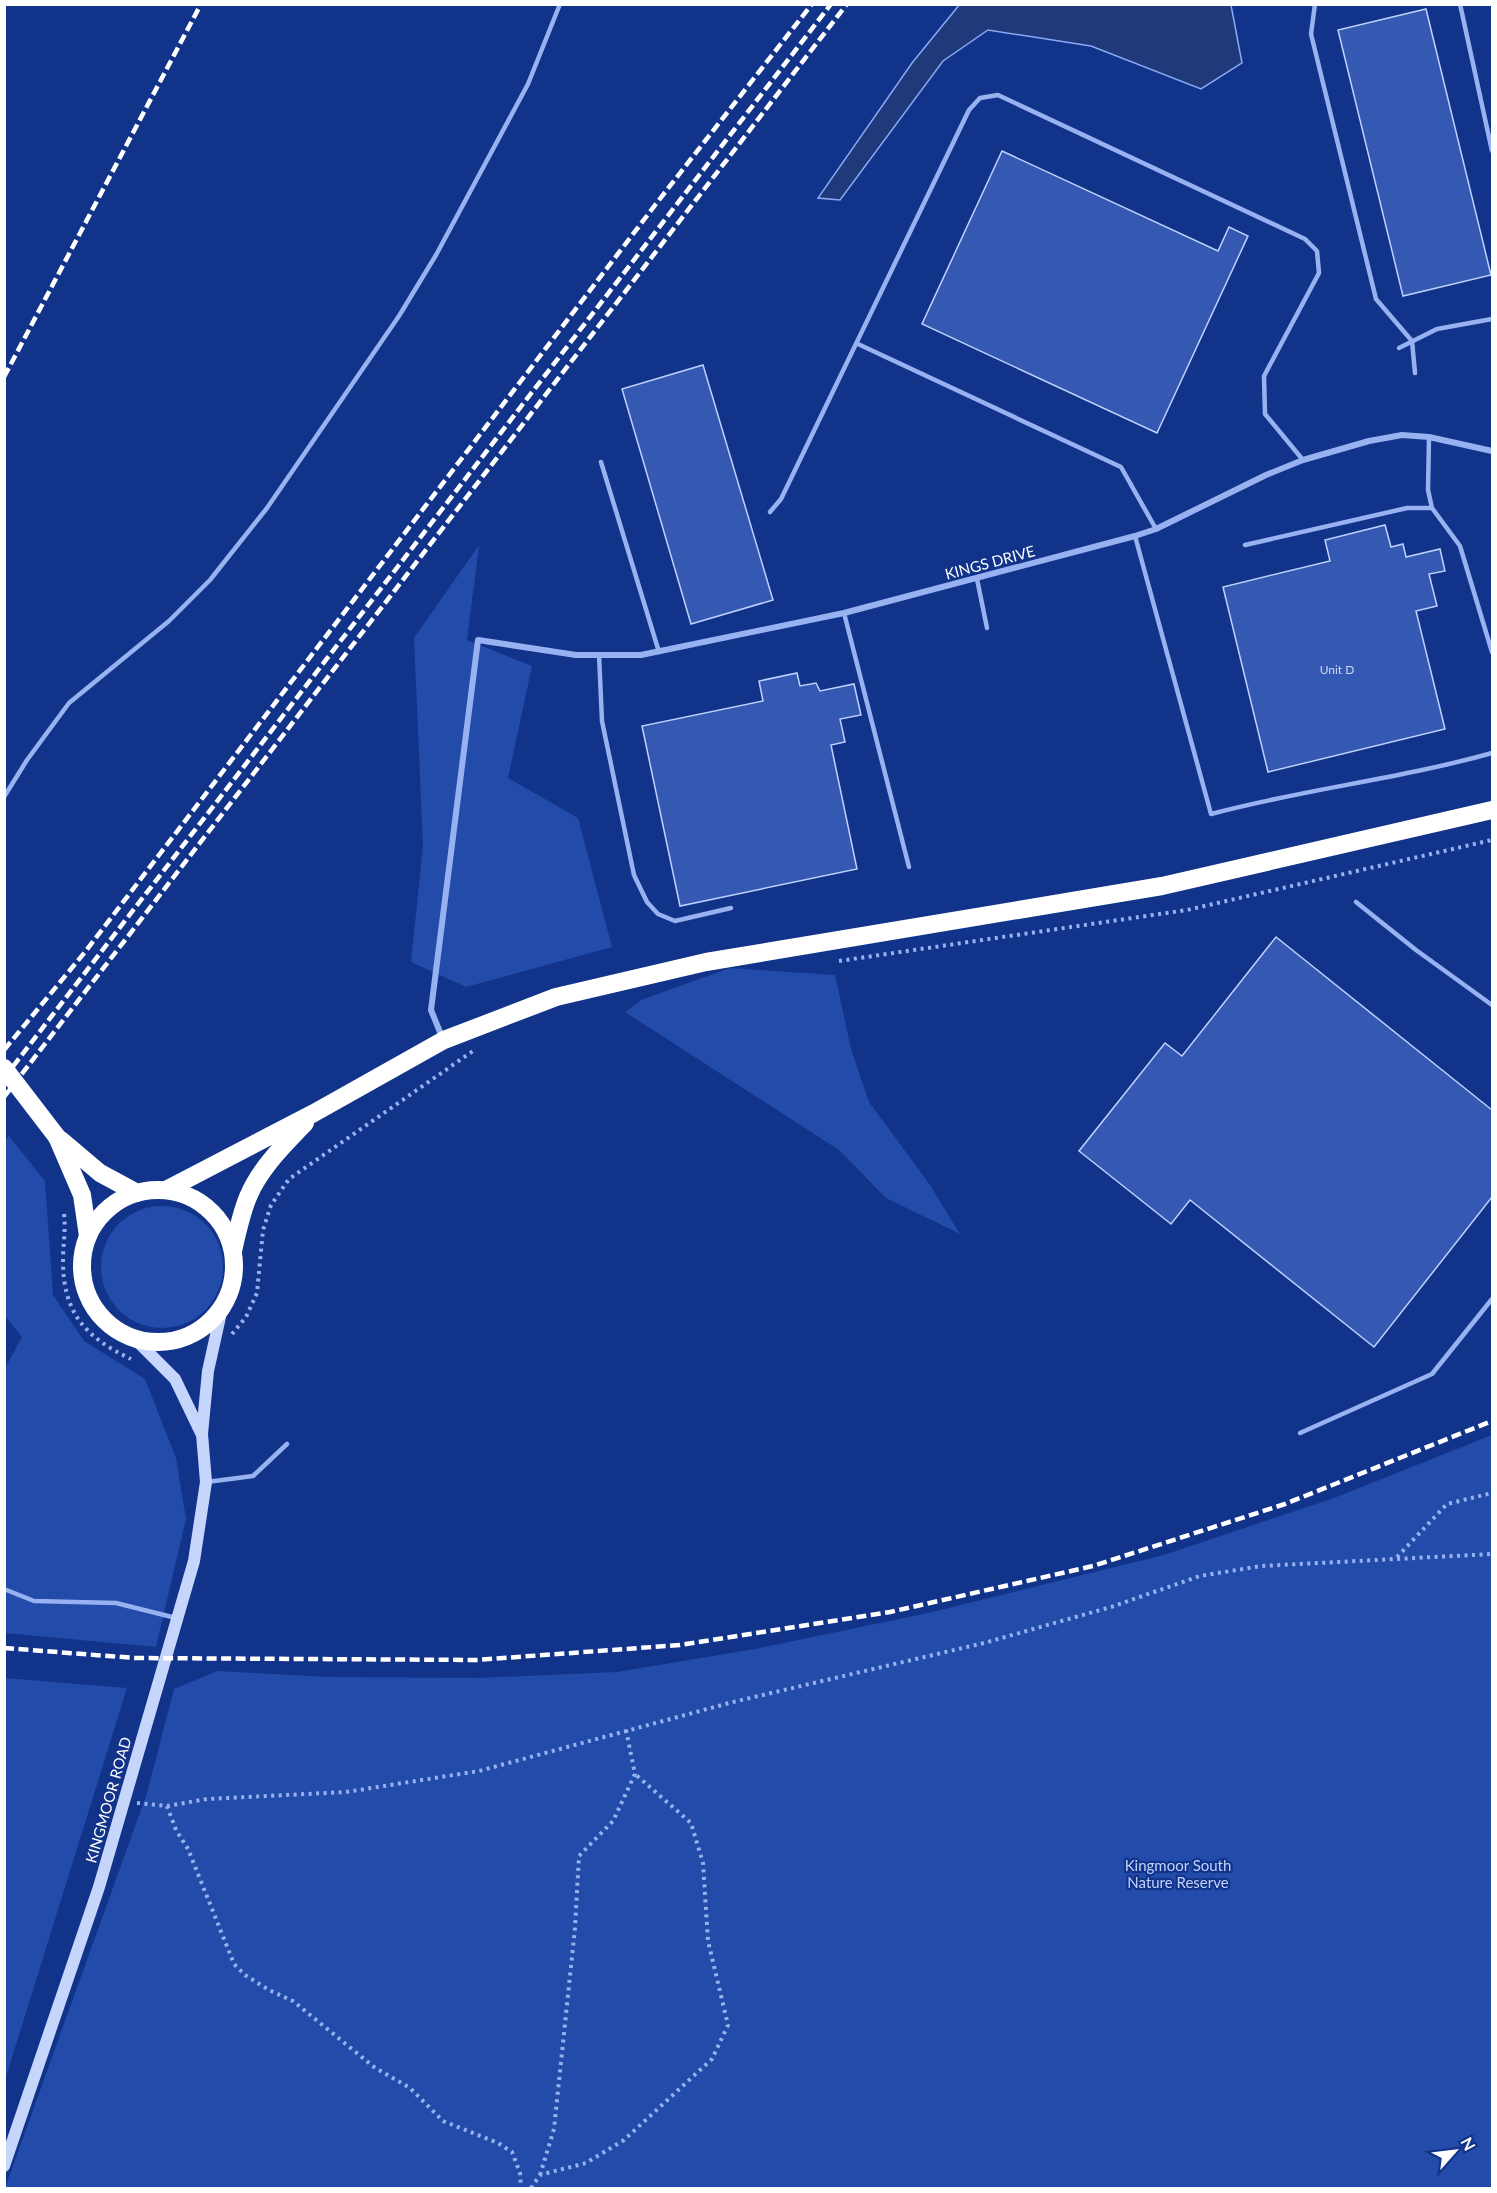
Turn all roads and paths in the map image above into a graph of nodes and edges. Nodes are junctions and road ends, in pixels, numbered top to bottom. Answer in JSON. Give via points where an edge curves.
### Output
{"nodes":[{"id":1,"x":560,"y":4,"type":"edge"},
{"id":2,"x":1315,"y":4,"type":"edge"},
{"id":3,"x":1460,"y":4,"type":"edge"},
{"id":4,"x":1492,"y":152,"type":"edge"},
{"id":5,"x":1492,"y":319,"type":"edge"},
{"id":6,"x":1412,"y":341,"type":"junction"},
{"id":7,"x":858,"y":344,"type":"junction"},
{"id":8,"x":1399,"y":348,"type":"dead end"},
{"id":9,"x":1415,"y":373,"type":"dead end"},
{"id":10,"x":1429,"y":437,"type":"junction"},
{"id":11,"x":1492,"y":452,"type":"edge"},
{"id":12,"x":1303,"y":460,"type":"junction"},
{"id":13,"x":601,"y":462,"type":"dead end"},
{"id":14,"x":1432,"y":508,"type":"junction"},
{"id":15,"x":770,"y":512,"type":"dead end"},
{"id":16,"x":1156,"y":529,"type":"junction"},
{"id":17,"x":1135,"y":536,"type":"junction"},
{"id":18,"x":1245,"y":545,"type":"dead end"},
{"id":19,"x":978,"y":579,"type":"junction"},
{"id":20,"x":844,"y":613,"type":"junction"},
{"id":21,"x":987,"y":628,"type":"dead end"},
{"id":22,"x":659,"y":652,"type":"junction"},
{"id":23,"x":1492,"y":652,"type":"edge"},
{"id":24,"x":599,"y":655,"type":"junction"},
{"id":25,"x":1492,"y":753,"type":"edge"},
{"id":26,"x":4,"y":797,"type":"edge"},
{"id":27,"x":1492,"y":810,"type":"edge"},
{"id":28,"x":1492,"y":840,"type":"edge"},
{"id":29,"x":909,"y":867,"type":"dead end"},
{"id":30,"x":1356,"y":902,"type":"dead end"},
{"id":31,"x":731,"y":908,"type":"dead end"},
{"id":32,"x":833,"y":961,"type":"dead end"},
{"id":33,"x":1492,"y":1005,"type":"edge"},
{"id":34,"x":444,"y":1040,"type":"junction"},
{"id":35,"x":479,"y":1047,"type":"dead end"},
{"id":36,"x":4,"y":1068,"type":"edge"},
{"id":37,"x":314,"y":1113,"type":"junction"},
{"id":38,"x":57,"y":1137,"type":"junction"},
{"id":39,"x":166,"y":1190,"type":"junction"},
{"id":40,"x":137,"y":1193,"type":"junction"},
{"id":41,"x":63,"y":1210,"type":"dead end"},
{"id":42,"x":88,"y":1236,"type":"junction"},
{"id":43,"x":233,"y":1251,"type":"junction"},
{"id":44,"x":1492,"y":1299,"type":"edge"},
{"id":45,"x":222,"y":1308,"type":"junction"},
{"id":46,"x":231,"y":1335,"type":"dead end"},
{"id":47,"x":134,"y":1338,"type":"junction"},
{"id":48,"x":137,"y":1363,"type":"dead end"},
{"id":49,"x":1300,"y":1433,"type":"dead end"},
{"id":50,"x":202,"y":1434,"type":"junction"},
{"id":51,"x":287,"y":1444,"type":"dead end"},
{"id":52,"x":206,"y":1482,"type":"junction"},
{"id":53,"x":1492,"y":1493,"type":"edge"},
{"id":54,"x":1492,"y":1554,"type":"edge"},
{"id":55,"x":1397,"y":1558,"type":"junction"},
{"id":56,"x":4,"y":1589,"type":"edge"},
{"id":57,"x":176,"y":1618,"type":"junction"},
{"id":58,"x":626,"y":1730,"type":"junction"},
{"id":59,"x":635,"y":1774,"type":"junction"},
{"id":60,"x":126,"y":1801,"type":"junction"},
{"id":61,"x":167,"y":1806,"type":"junction"},
{"id":62,"x":4,"y":2166,"type":"edge"},
{"id":63,"x":540,"y":2175,"type":"junction"},
{"id":64,"x":521,"y":2188,"type":"edge"},
{"id":65,"x":531,"y":2188,"type":"edge"}],
"edges":[{"from":1,"to":26,"type":"lane","via":[[528,84],[436,255],[399,316],[273,499],[202,589],[69,703]]},
{"from":2,"to":6,"type":"lane","via":[[1311,34],[1376,299]]},
{"from":3,"to":4,"type":"lane"},
{"from":5,"to":6,"type":"lane","via":[[1437,329]]},
{"from":6,"to":8,"type":"lane"},
{"from":6,"to":9,"type":"lane"},
{"from":7,"to":12,"type":"lane","via":[[969,110],[980,98],[998,95],[1305,238],[1317,251],[1319,273],[1264,376],[1265,414]]},
{"from":7,"to":15,"type":"lane","via":[[782,499]]},
{"from":7,"to":16,"type":"lane","via":[[1121,467]]},
{"from":10,"to":11,"type":"street","name":"KINGS DRIVE"},
{"from":10,"to":12,"type":"street","name":"KINGS DRIVE","via":[[1402,435]]},
{"from":10,"to":14,"type":"lane","via":[[1428,490]]},
{"from":12,"to":16,"type":"street","name":"KINGS DRIVE"},
{"from":13,"to":22,"type":"lane"},
{"from":14,"to":18,"type":"lane","via":[[1407,508]]},
{"from":14,"to":23,"type":"lane","via":[[1460,546]]},
{"from":16,"to":17,"type":"street","name":"KINGS DRIVE"},
{"from":17,"to":19,"type":"street","name":"KINGS DRIVE"},
{"from":17,"to":25,"type":"lane","via":[[1211,814],[1262,800],[1429,770]]},
{"from":19,"to":20,"type":"street","name":"KINGS DRIVE"},
{"from":19,"to":21,"type":"lane"},
{"from":20,"to":22,"type":"street","name":"KINGS DRIVE"},
{"from":20,"to":29,"type":"lane"},
{"from":22,"to":24,"type":"street","name":"KINGS DRIVE"},
{"from":24,"to":31,"type":"lane","via":[[602,721],[634,875],[647,902],[658,914],[675,921]]},
{"from":24,"to":34,"type":"street","name":"KINGS DRIVE","via":[[478,640],[431,1010]]},
{"from":27,"to":34,"type":"highway","via":[[1162,886],[619,980],[556,997]]},
{"from":28,"to":32,"type":"path","via":[[1186,910]]},
{"from":30,"to":33,"type":"lane"},
{"from":34,"to":37,"type":"highway"},
{"from":35,"to":46,"type":"path","via":[[288,1179],[270,1205],[263,1230],[257,1293],[246,1317]]},
{"from":36,"to":38,"type":"highway","bridge":true},
{"from":37,"to":39,"type":"highway"},
{"from":37,"to":43,"type":"highway","via":[[255,1184]]},
{"from":38,"to":40,"type":"highway","via":[[100,1173]]},
{"from":38,"to":42,"type":"highway","via":[[82,1195]]},
{"from":39,"to":40,"type":"highway"},
{"from":39,"to":43,"type":"highway","via":[[204,1205],[222,1225]]},
{"from":40,"to":42,"type":"highway","via":[[108,1209]]},
{"from":41,"to":48,"type":"path","via":[[65,1287],[74,1313],[89,1334],[106,1348]]},
{"from":42,"to":47,"type":"highway","via":[[82,1263],[86,1290],[105,1320]]},
{"from":43,"to":45,"type":"highway","via":[[232,1286]]},
{"from":44,"to":49,"type":"lane","via":[[1432,1374]]},
{"from":45,"to":47,"type":"highway","via":[[205,1326],[183,1338],[167,1342]]},
{"from":45,"to":50,"type":"street","name":"KINGMOOR ROAD","via":[[213,1344]]},
{"from":47,"to":50,"type":"street","name":"KINGMOOR ROAD","via":[[175,1379]]},
{"from":50,"to":52,"type":"street","name":"KINGMOOR ROAD"},
{"from":51,"to":52,"type":"lane","via":[[253,1476]]},
{"from":52,"to":57,"type":"street","name":"KINGMOOR ROAD","via":[[194,1561]]},
{"from":53,"to":55,"type":"path","via":[[1447,1504]]},
{"from":54,"to":55,"type":"path"},
{"from":55,"to":58,"type":"path","via":[[1261,1566],[1200,1576],[1111,1607],[984,1643]]},
{"from":56,"to":57,"type":"lane","via":[[34,1601],[116,1603]]},
{"from":57,"to":60,"type":"street","name":"KINGMOOR ROAD"},
{"from":58,"to":59,"type":"path"},
{"from":58,"to":61,"type":"path","via":[[479,1771],[345,1792],[207,1799]]},
{"from":59,"to":63,"type":"path","via":[[614,1821],[579,1856],[554,2129]]},
{"from":59,"to":63,"type":"path","via":[[691,1823],[703,1863],[708,1941],[728,2025],[712,2059],[624,2140],[586,2163]]},
{"from":60,"to":61,"type":"path"},
{"from":60,"to":62,"type":"street","name":"KINGMOOR ROAD"},
{"from":61,"to":64,"type":"path","via":[[234,1964],[245,1975],[293,2001],[374,2067],[410,2088],[443,2121],[512,2152]]},
{"from":63,"to":65,"type":"path"}]}
